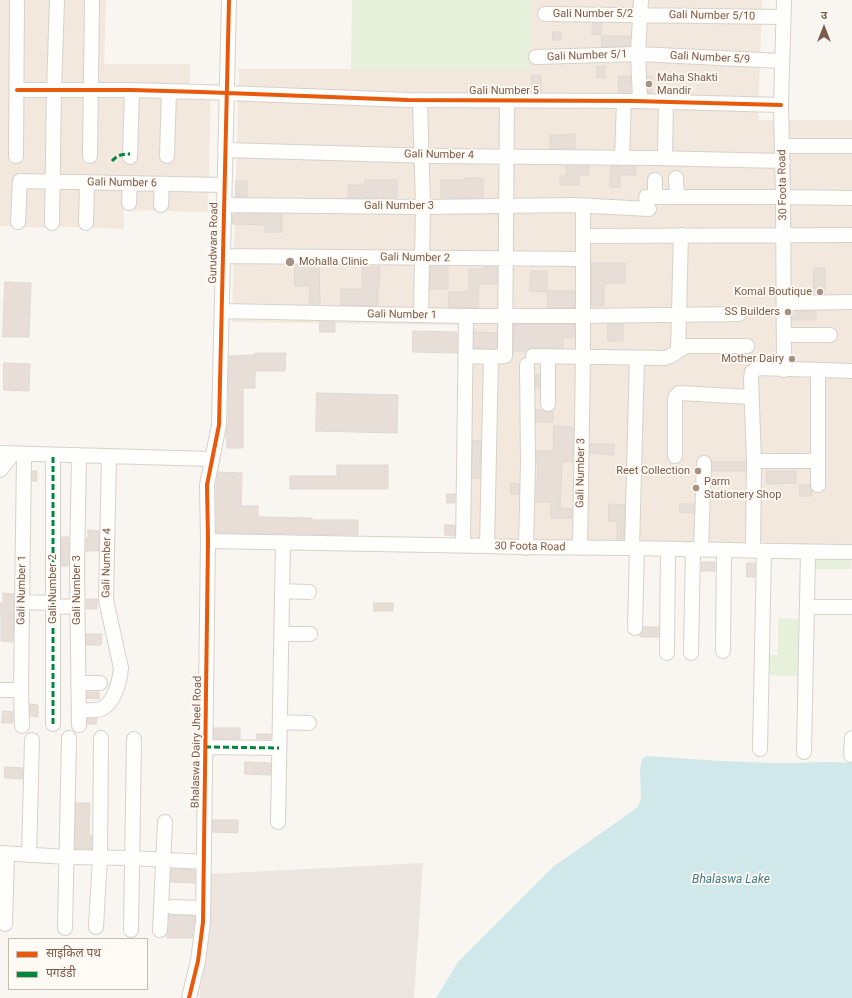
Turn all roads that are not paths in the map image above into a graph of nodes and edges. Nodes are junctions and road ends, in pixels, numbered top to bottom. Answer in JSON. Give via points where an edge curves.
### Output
{"nodes":[{"id":1,"x":17,"y":0,"type":"edge"},
{"id":2,"x":57,"y":0,"type":"edge"},
{"id":3,"x":92,"y":0,"type":"edge"},
{"id":4,"x":229,"y":0,"type":"edge"},
{"id":5,"x":641,"y":0,"type":"edge"},
{"id":6,"x":784,"y":0,"type":"edge"},
{"id":7,"x":545,"y":14,"type":"dead end"},
{"id":8,"x":641,"y":14,"type":"junction"},
{"id":9,"x":783,"y":17,"type":"junction"},
{"id":10,"x":638,"y":54,"type":"junction"},
{"id":11,"x":536,"y":57,"type":"dead end"},
{"id":12,"x":782,"y":61,"type":"junction"},
{"id":13,"x":17,"y":90,"type":"junction"},
{"id":14,"x":54,"y":90,"type":"junction"},
{"id":15,"x":91,"y":90,"type":"junction"},
{"id":16,"x":132,"y":90,"type":"junction"},
{"id":17,"x":169,"y":91,"type":"junction"},
{"id":18,"x":226,"y":93,"type":"junction"},
{"id":19,"x":420,"y":100,"type":"junction"},
{"id":20,"x":507,"y":100,"type":"junction"},
{"id":21,"x":624,"y":100,"type":"junction"},
{"id":22,"x":640,"y":101,"type":"junction"},
{"id":23,"x":666,"y":101,"type":"junction"},
{"id":24,"x":781,"y":105,"type":"junction"},
{"id":25,"x":782,"y":146,"type":"junction"},
{"id":26,"x":852,"y":146,"type":"edge"},
{"id":27,"x":225,"y":150,"type":"junction"},
{"id":28,"x":422,"y":155,"type":"junction"},
{"id":29,"x":16,"y":156,"type":"dead end"},
{"id":30,"x":90,"y":156,"type":"dead end"},
{"id":31,"x":167,"y":156,"type":"dead end"},
{"id":32,"x":506,"y":156,"type":"junction"},
{"id":33,"x":130,"y":157,"type":"dead end"},
{"id":34,"x":622,"y":158,"type":"junction"},
{"id":35,"x":659,"y":158,"type":"junction"},
{"id":36,"x":782,"y":160,"type":"junction"},
{"id":37,"x":676,"y":178,"type":"dead end"},
{"id":38,"x":655,"y":180,"type":"dead end"},
{"id":39,"x":53,"y":182,"type":"junction"},
{"id":40,"x":87,"y":182,"type":"junction"},
{"id":41,"x":130,"y":183,"type":"junction"},
{"id":42,"x":162,"y":184,"type":"junction"},
{"id":43,"x":224,"y":185,"type":"junction"},
{"id":44,"x":677,"y":197,"type":"junction"},
{"id":45,"x":783,"y":197,"type":"junction"},
{"id":46,"x":852,"y":198,"type":"edge"},
{"id":47,"x":650,"y":201,"type":"junction"},
{"id":48,"x":129,"y":203,"type":"dead end"},
{"id":49,"x":162,"y":204,"type":"dead end"},
{"id":50,"x":224,"y":205,"type":"junction"},
{"id":51,"x":579,"y":205,"type":"junction"},
{"id":52,"x":506,"y":206,"type":"junction"},
{"id":53,"x":423,"y":207,"type":"junction"},
{"id":54,"x":18,"y":222,"type":"dead end"},
{"id":55,"x":52,"y":222,"type":"dead end"},
{"id":56,"x":86,"y":223,"type":"dead end"},
{"id":57,"x":681,"y":235,"type":"junction"},
{"id":58,"x":783,"y":235,"type":"junction"},
{"id":59,"x":851,"y":235,"type":"edge"},
{"id":60,"x":591,"y":236,"type":"dead end"},
{"id":61,"x":223,"y":256,"type":"junction"},
{"id":62,"x":422,"y":258,"type":"junction"},
{"id":63,"x":506,"y":258,"type":"junction"},
{"id":64,"x":583,"y":259,"type":"junction"},
{"id":65,"x":852,"y":302,"type":"edge"},
{"id":66,"x":784,"y":303,"type":"junction"},
{"id":67,"x":222,"y":311,"type":"junction"},
{"id":68,"x":739,"y":314,"type":"dead end"},
{"id":69,"x":422,"y":315,"type":"junction"},
{"id":70,"x":678,"y":315,"type":"junction"},
{"id":71,"x":466,"y":316,"type":"junction"},
{"id":72,"x":506,"y":316,"type":"junction"},
{"id":73,"x":583,"y":316,"type":"junction"},
{"id":74,"x":784,"y":335,"type":"junction"},
{"id":75,"x":830,"y":335,"type":"dead end"},
{"id":76,"x":747,"y":346,"type":"dead end"},
{"id":77,"x":678,"y":351,"type":"junction"},
{"id":78,"x":466,"y":356,"type":"junction"},
{"id":79,"x":548,"y":356,"type":"junction"},
{"id":80,"x":491,"y":357,"type":"junction"},
{"id":81,"x":583,"y":357,"type":"junction"},
{"id":82,"x":636,"y":358,"type":"junction"},
{"id":83,"x":784,"y":370,"type":"junction"},
{"id":84,"x":818,"y":370,"type":"junction"},
{"id":85,"x":852,"y":371,"type":"edge"},
{"id":86,"x":752,"y":397,"type":"junction"},
{"id":87,"x":548,"y":404,"type":"dead end"},
{"id":88,"x":12,"y":454,"type":"edge"},
{"id":89,"x":53,"y":455,"type":"junction"},
{"id":90,"x":79,"y":455,"type":"junction"},
{"id":91,"x":109,"y":456,"type":"junction"},
{"id":92,"x":675,"y":456,"type":"dead end"},
{"id":93,"x":212,"y":459,"type":"junction"},
{"id":94,"x":754,"y":461,"type":"junction"},
{"id":95,"x":818,"y":461,"type":"junction"},
{"id":96,"x":704,"y":463,"type":"dead end"},
{"id":97,"x":0,"y":470,"type":"edge"},
{"id":98,"x":207,"y":485,"type":"joint"},
{"id":99,"x":818,"y":485,"type":"dead end"},
{"id":100,"x":208,"y":541,"type":"junction"},
{"id":101,"x":284,"y":542,"type":"junction"},
{"id":102,"x":463,"y":546,"type":"junction"},
{"id":103,"x":487,"y":546,"type":"junction"},
{"id":104,"x":526,"y":548,"type":"junction"},
{"id":105,"x":580,"y":548,"type":"junction"},
{"id":106,"x":635,"y":548,"type":"junction"},
{"id":107,"x":668,"y":549,"type":"junction"},
{"id":108,"x":697,"y":549,"type":"junction"},
{"id":109,"x":724,"y":550,"type":"junction"},
{"id":110,"x":759,"y":551,"type":"junction"},
{"id":111,"x":808,"y":552,"type":"junction"},
{"id":112,"x":852,"y":552,"type":"edge"},
{"id":113,"x":282,"y":591,"type":"junction"},
{"id":114,"x":309,"y":592,"type":"dead end"},
{"id":115,"x":22,"y":602,"type":"junction"},
{"id":116,"x":53,"y":605,"type":"junction"},
{"id":117,"x":77,"y":606,"type":"junction"},
{"id":118,"x":807,"y":607,"type":"junction"},
{"id":119,"x":852,"y":607,"type":"edge"},
{"id":120,"x":635,"y":628,"type":"dead end"},
{"id":121,"x":282,"y":634,"type":"junction"},
{"id":122,"x":310,"y":634,"type":"dead end"},
{"id":123,"x":723,"y":651,"type":"dead end"},
{"id":124,"x":667,"y":653,"type":"dead end"},
{"id":125,"x":692,"y":653,"type":"dead end"},
{"id":126,"x":78,"y":683,"type":"junction"},
{"id":127,"x":100,"y":683,"type":"dead end"},
{"id":128,"x":0,"y":690,"type":"edge"},
{"id":129,"x":21,"y":690,"type":"junction"},
{"id":130,"x":79,"y":710,"type":"junction"},
{"id":131,"x":280,"y":722,"type":"junction"},
{"id":132,"x":309,"y":723,"type":"dead end"},
{"id":133,"x":53,"y":724,"type":"dead end"},
{"id":134,"x":79,"y":725,"type":"dead end"},
{"id":135,"x":22,"y":726,"type":"dead end"},
{"id":136,"x":69,"y":738,"type":"dead end"},
{"id":137,"x":101,"y":738,"type":"dead end"},
{"id":138,"x":852,"y":738,"type":"edge"},
{"id":139,"x":134,"y":739,"type":"dead end"},
{"id":140,"x":32,"y":740,"type":"dead end"},
{"id":141,"x":205,"y":747,"type":"junction"},
{"id":142,"x":279,"y":748,"type":"junction"},
{"id":143,"x":760,"y":749,"type":"dead end"},
{"id":144,"x":804,"y":752,"type":"dead end"},
{"id":145,"x":851,"y":755,"type":"edge"},
{"id":146,"x":165,"y":822,"type":"dead end"},
{"id":147,"x":278,"y":822,"type":"dead end"},
{"id":148,"x":4,"y":854,"type":"edge"},
{"id":149,"x":29,"y":855,"type":"junction"},
{"id":150,"x":67,"y":857,"type":"junction"},
{"id":151,"x":100,"y":857,"type":"junction"},
{"id":152,"x":132,"y":858,"type":"junction"},
{"id":153,"x":163,"y":859,"type":"junction"},
{"id":154,"x":204,"y":862,"type":"junction"},
{"id":155,"x":172,"y":907,"type":"dead end"},
{"id":156,"x":203,"y":908,"type":"junction"},
{"id":157,"x":5,"y":924,"type":"dead end"},
{"id":158,"x":96,"y":927,"type":"dead end"},
{"id":159,"x":65,"y":928,"type":"dead end"},
{"id":160,"x":131,"y":930,"type":"dead end"},
{"id":161,"x":160,"y":930,"type":"dead end"},
{"id":162,"x":189,"y":998,"type":"edge"}],
"edges":[{"from":1,"to":13,"type":"street"},
{"from":2,"to":14,"type":"street"},
{"from":3,"to":15,"type":"street"},
{"from":4,"to":18,"type":"street","name":"Gurudwara Road"},
{"from":5,"to":8,"type":"street"},
{"from":6,"to":9,"type":"street","name":"30 Foota Road"},
{"from":7,"to":8,"type":"street","name":"Gali Number 5/2"},
{"from":8,"to":9,"type":"street","name":"Gali Number 5/10"},
{"from":8,"to":10,"type":"street"},
{"from":9,"to":12,"type":"street","name":"30 Foota Road"},
{"from":10,"to":11,"type":"street","name":"Gali Number 5/1"},
{"from":10,"to":12,"type":"street","name":"Gali Number 5/9"},
{"from":10,"to":22,"type":"street"},
{"from":12,"to":24,"type":"street","name":"30 Foota Road"},
{"from":13,"to":14,"type":"street","name":"Gali Number 5"},
{"from":13,"to":29,"type":"street"},
{"from":14,"to":15,"type":"street","name":"Gali Number 5"},
{"from":14,"to":39,"type":"street"},
{"from":15,"to":16,"type":"street","name":"Gali Number 5"},
{"from":15,"to":30,"type":"street"},
{"from":16,"to":17,"type":"street","name":"Gali Number 5"},
{"from":16,"to":33,"type":"street"},
{"from":17,"to":18,"type":"street","name":"Gali Number 5"},
{"from":17,"to":31,"type":"street"},
{"from":18,"to":19,"type":"street","name":"Gali Number 5"},
{"from":18,"to":27,"type":"street","name":"Gurudwara Road"},
{"from":19,"to":20,"type":"street","name":"Gali Number 5"},
{"from":19,"to":28,"type":"street"},
{"from":20,"to":21,"type":"street","name":"Gali Number 5"},
{"from":20,"to":32,"type":"street"},
{"from":21,"to":22,"type":"street","name":"Gali Number 5"},
{"from":21,"to":34,"type":"street"},
{"from":22,"to":23,"type":"street","name":"Gali Number 5"},
{"from":23,"to":24,"type":"street","name":"Gali Number 5"},
{"from":23,"to":35,"type":"street"},
{"from":24,"to":25,"type":"street","name":"30 Foota Road"},
{"from":25,"to":26,"type":"street"},
{"from":25,"to":36,"type":"street","name":"30 Foota Road"},
{"from":27,"to":28,"type":"street","name":"Gali Number 4"},
{"from":27,"to":43,"type":"street","name":"Gurudwara Road"},
{"from":28,"to":32,"type":"street","name":"Gali Number 4"},
{"from":28,"to":53,"type":"street"},
{"from":32,"to":34,"type":"street","name":"Gali Number 4"},
{"from":32,"to":52,"type":"street"},
{"from":34,"to":35,"type":"street","name":"Gali Number 4"},
{"from":35,"to":36,"type":"street","name":"Gali Number 4"},
{"from":36,"to":45,"type":"street","name":"30 Foota Road"},
{"from":37,"to":44,"type":"street"},
{"from":38,"to":47,"type":"street"},
{"from":39,"to":40,"type":"street","name":"Gali Number 6"},
{"from":39,"to":54,"type":"street","name":"Gali Number 6","via":[[20,181]]},
{"from":39,"to":55,"type":"street"},
{"from":40,"to":41,"type":"street","name":"Gali Number 6"},
{"from":40,"to":56,"type":"street"},
{"from":41,"to":42,"type":"street","name":"Gali Number 6"},
{"from":41,"to":48,"type":"street"},
{"from":42,"to":43,"type":"street","name":"Gali Number 6"},
{"from":42,"to":49,"type":"street"},
{"from":43,"to":50,"type":"street","name":"Gurudwara Road"},
{"from":44,"to":45,"type":"street"},
{"from":44,"to":47,"type":"street"},
{"from":45,"to":46,"type":"street"},
{"from":45,"to":58,"type":"street","name":"30 Foota Road"},
{"from":47,"to":51,"type":"street"},
{"from":50,"to":53,"type":"street","name":"Gali Number 3"},
{"from":50,"to":61,"type":"street","name":"Gurudwara Road"},
{"from":51,"to":52,"type":"street","name":"Gali Number 3"},
{"from":51,"to":64,"type":"street","name":"Gali Number 3"},
{"from":52,"to":53,"type":"street","name":"Gali Number 3"},
{"from":52,"to":63,"type":"street"},
{"from":53,"to":62,"type":"street"},
{"from":57,"to":58,"type":"street"},
{"from":57,"to":60,"type":"street"},
{"from":57,"to":70,"type":"street"},
{"from":58,"to":59,"type":"street"},
{"from":58,"to":66,"type":"street","name":"30 Foota Road"},
{"from":61,"to":62,"type":"street","name":"Gali Number 2"},
{"from":61,"to":67,"type":"street","name":"Gurudwara Road"},
{"from":62,"to":63,"type":"street","name":"Gali Number 2"},
{"from":62,"to":69,"type":"street"},
{"from":63,"to":64,"type":"street","name":"Gali Number 2"},
{"from":63,"to":72,"type":"street"},
{"from":64,"to":73,"type":"street","name":"Gali Number 3"},
{"from":65,"to":66,"type":"street"},
{"from":66,"to":74,"type":"street","name":"30 Foota Road"},
{"from":67,"to":69,"type":"street","name":"Gali Number 1"},
{"from":67,"to":93,"type":"street","name":"Gurudwara Road","via":[[219,424]]},
{"from":68,"to":70,"type":"street","name":"Gali Number 1"},
{"from":69,"to":71,"type":"street","name":"Gali Number 1"},
{"from":70,"to":73,"type":"street","name":"Gali Number 1"},
{"from":70,"to":77,"type":"street"},
{"from":71,"to":72,"type":"street","name":"Gali Number 1"},
{"from":71,"to":78,"type":"street"},
{"from":72,"to":73,"type":"street","name":"Gali Number 1"},
{"from":72,"to":80,"type":"street","via":[[505,356]]},
{"from":73,"to":81,"type":"street","name":"Gali Number 3"},
{"from":74,"to":75,"type":"street"},
{"from":74,"to":83,"type":"street","name":"30 Foota Road"},
{"from":76,"to":77,"type":"street","via":[[687,346]]},
{"from":77,"to":82,"type":"street","via":[[665,358]]},
{"from":78,"to":80,"type":"street"},
{"from":78,"to":102,"type":"street"},
{"from":79,"to":81,"type":"street"},
{"from":79,"to":87,"type":"street"},
{"from":79,"to":104,"type":"street","via":[[530,361]]},
{"from":80,"to":103,"type":"street"},
{"from":81,"to":82,"type":"street"},
{"from":81,"to":105,"type":"street","name":"Gali Number 3"},
{"from":82,"to":106,"type":"street"},
{"from":83,"to":84,"type":"street"},
{"from":83,"to":86,"type":"street","via":[[758,368],[752,372]]},
{"from":84,"to":85,"type":"street"},
{"from":84,"to":95,"type":"street"},
{"from":86,"to":92,"type":"street","via":[[680,393],[676,396]]},
{"from":86,"to":94,"type":"street"},
{"from":88,"to":89,"type":"street"},
{"from":88,"to":97,"type":"street"},
{"from":88,"to":115,"type":"street","name":"Gali Number 1"},
{"from":89,"to":90,"type":"street"},
{"from":89,"to":116,"type":"street","name":"Gali Number 2"},
{"from":90,"to":91,"type":"street"},
{"from":90,"to":117,"type":"street","name":"Gali Number 3"},
{"from":91,"to":93,"type":"street"},
{"from":91,"to":130,"type":"street","name":"Gali Number 4","via":[[106,600],[121,668],[108,706],[100,710]]},
{"from":93,"to":98,"type":"street","name":"Gurudwara Road"},
{"from":94,"to":95,"type":"street"},
{"from":94,"to":110,"type":"street"},
{"from":95,"to":99,"type":"street"},
{"from":96,"to":108,"type":"street"},
{"from":98,"to":100,"type":"street","name":"Bhalaswa Dairy Jheel Road"},
{"from":100,"to":101,"type":"street","name":"30 Foota Road"},
{"from":100,"to":141,"type":"street","name":"Bhalaswa Dairy Jheel Road"},
{"from":101,"to":102,"type":"street","name":"30 Foota Road"},
{"from":101,"to":113,"type":"street"},
{"from":102,"to":103,"type":"street","name":"30 Foota Road"},
{"from":103,"to":104,"type":"street","name":"30 Foota Road"},
{"from":104,"to":105,"type":"street","name":"30 Foota Road"},
{"from":105,"to":106,"type":"street","name":"30 Foota Road"},
{"from":106,"to":107,"type":"street","name":"30 Foota Road"},
{"from":106,"to":120,"type":"street"},
{"from":107,"to":108,"type":"street","name":"30 Foota Road"},
{"from":107,"to":124,"type":"street"},
{"from":108,"to":109,"type":"street","name":"30 Foota Road"},
{"from":108,"to":125,"type":"street"},
{"from":109,"to":110,"type":"street","name":"30 Foota Road"},
{"from":109,"to":123,"type":"street"},
{"from":110,"to":111,"type":"street","name":"30 Foota Road"},
{"from":110,"to":143,"type":"street"},
{"from":111,"to":112,"type":"street","name":"30 Foota Road"},
{"from":111,"to":118,"type":"street"},
{"from":113,"to":114,"type":"street"},
{"from":113,"to":121,"type":"street"},
{"from":115,"to":116,"type":"street"},
{"from":115,"to":129,"type":"street","name":"Gali Number 1"},
{"from":116,"to":117,"type":"street"},
{"from":116,"to":133,"type":"street","name":"Gali Number 2"},
{"from":117,"to":126,"type":"street","name":"Gali Number 3"},
{"from":118,"to":119,"type":"street"},
{"from":118,"to":144,"type":"street"},
{"from":121,"to":122,"type":"street"},
{"from":121,"to":131,"type":"street"},
{"from":126,"to":127,"type":"street"},
{"from":126,"to":130,"type":"street","name":"Gali Number 3"},
{"from":128,"to":129,"type":"street"},
{"from":129,"to":135,"type":"street","name":"Gali Number 1"},
{"from":130,"to":134,"type":"street","name":"Gali Number 3"},
{"from":131,"to":132,"type":"street"},
{"from":131,"to":142,"type":"street"},
{"from":136,"to":150,"type":"street"},
{"from":137,"to":151,"type":"street"},
{"from":138,"to":145,"type":"street"},
{"from":139,"to":152,"type":"street"},
{"from":140,"to":149,"type":"street"},
{"from":141,"to":142,"type":"street"},
{"from":141,"to":154,"type":"street","name":"Bhalaswa Dairy Jheel Road"},
{"from":142,"to":147,"type":"street","via":[[274,769]]},
{"from":146,"to":153,"type":"street"},
{"from":148,"to":149,"type":"street"},
{"from":148,"to":157,"type":"street"},
{"from":149,"to":150,"type":"street"},
{"from":150,"to":151,"type":"street"},
{"from":150,"to":159,"type":"street"},
{"from":151,"to":152,"type":"street"},
{"from":151,"to":158,"type":"street"},
{"from":152,"to":153,"type":"street"},
{"from":152,"to":160,"type":"street"},
{"from":153,"to":154,"type":"street"},
{"from":153,"to":161,"type":"street"},
{"from":154,"to":156,"type":"street","name":"Bhalaswa Dairy Jheel Road"},
{"from":155,"to":156,"type":"street"},
{"from":156,"to":162,"type":"street","name":"Bhalaswa Dairy Jheel Road","via":[[198,961]]}]}
